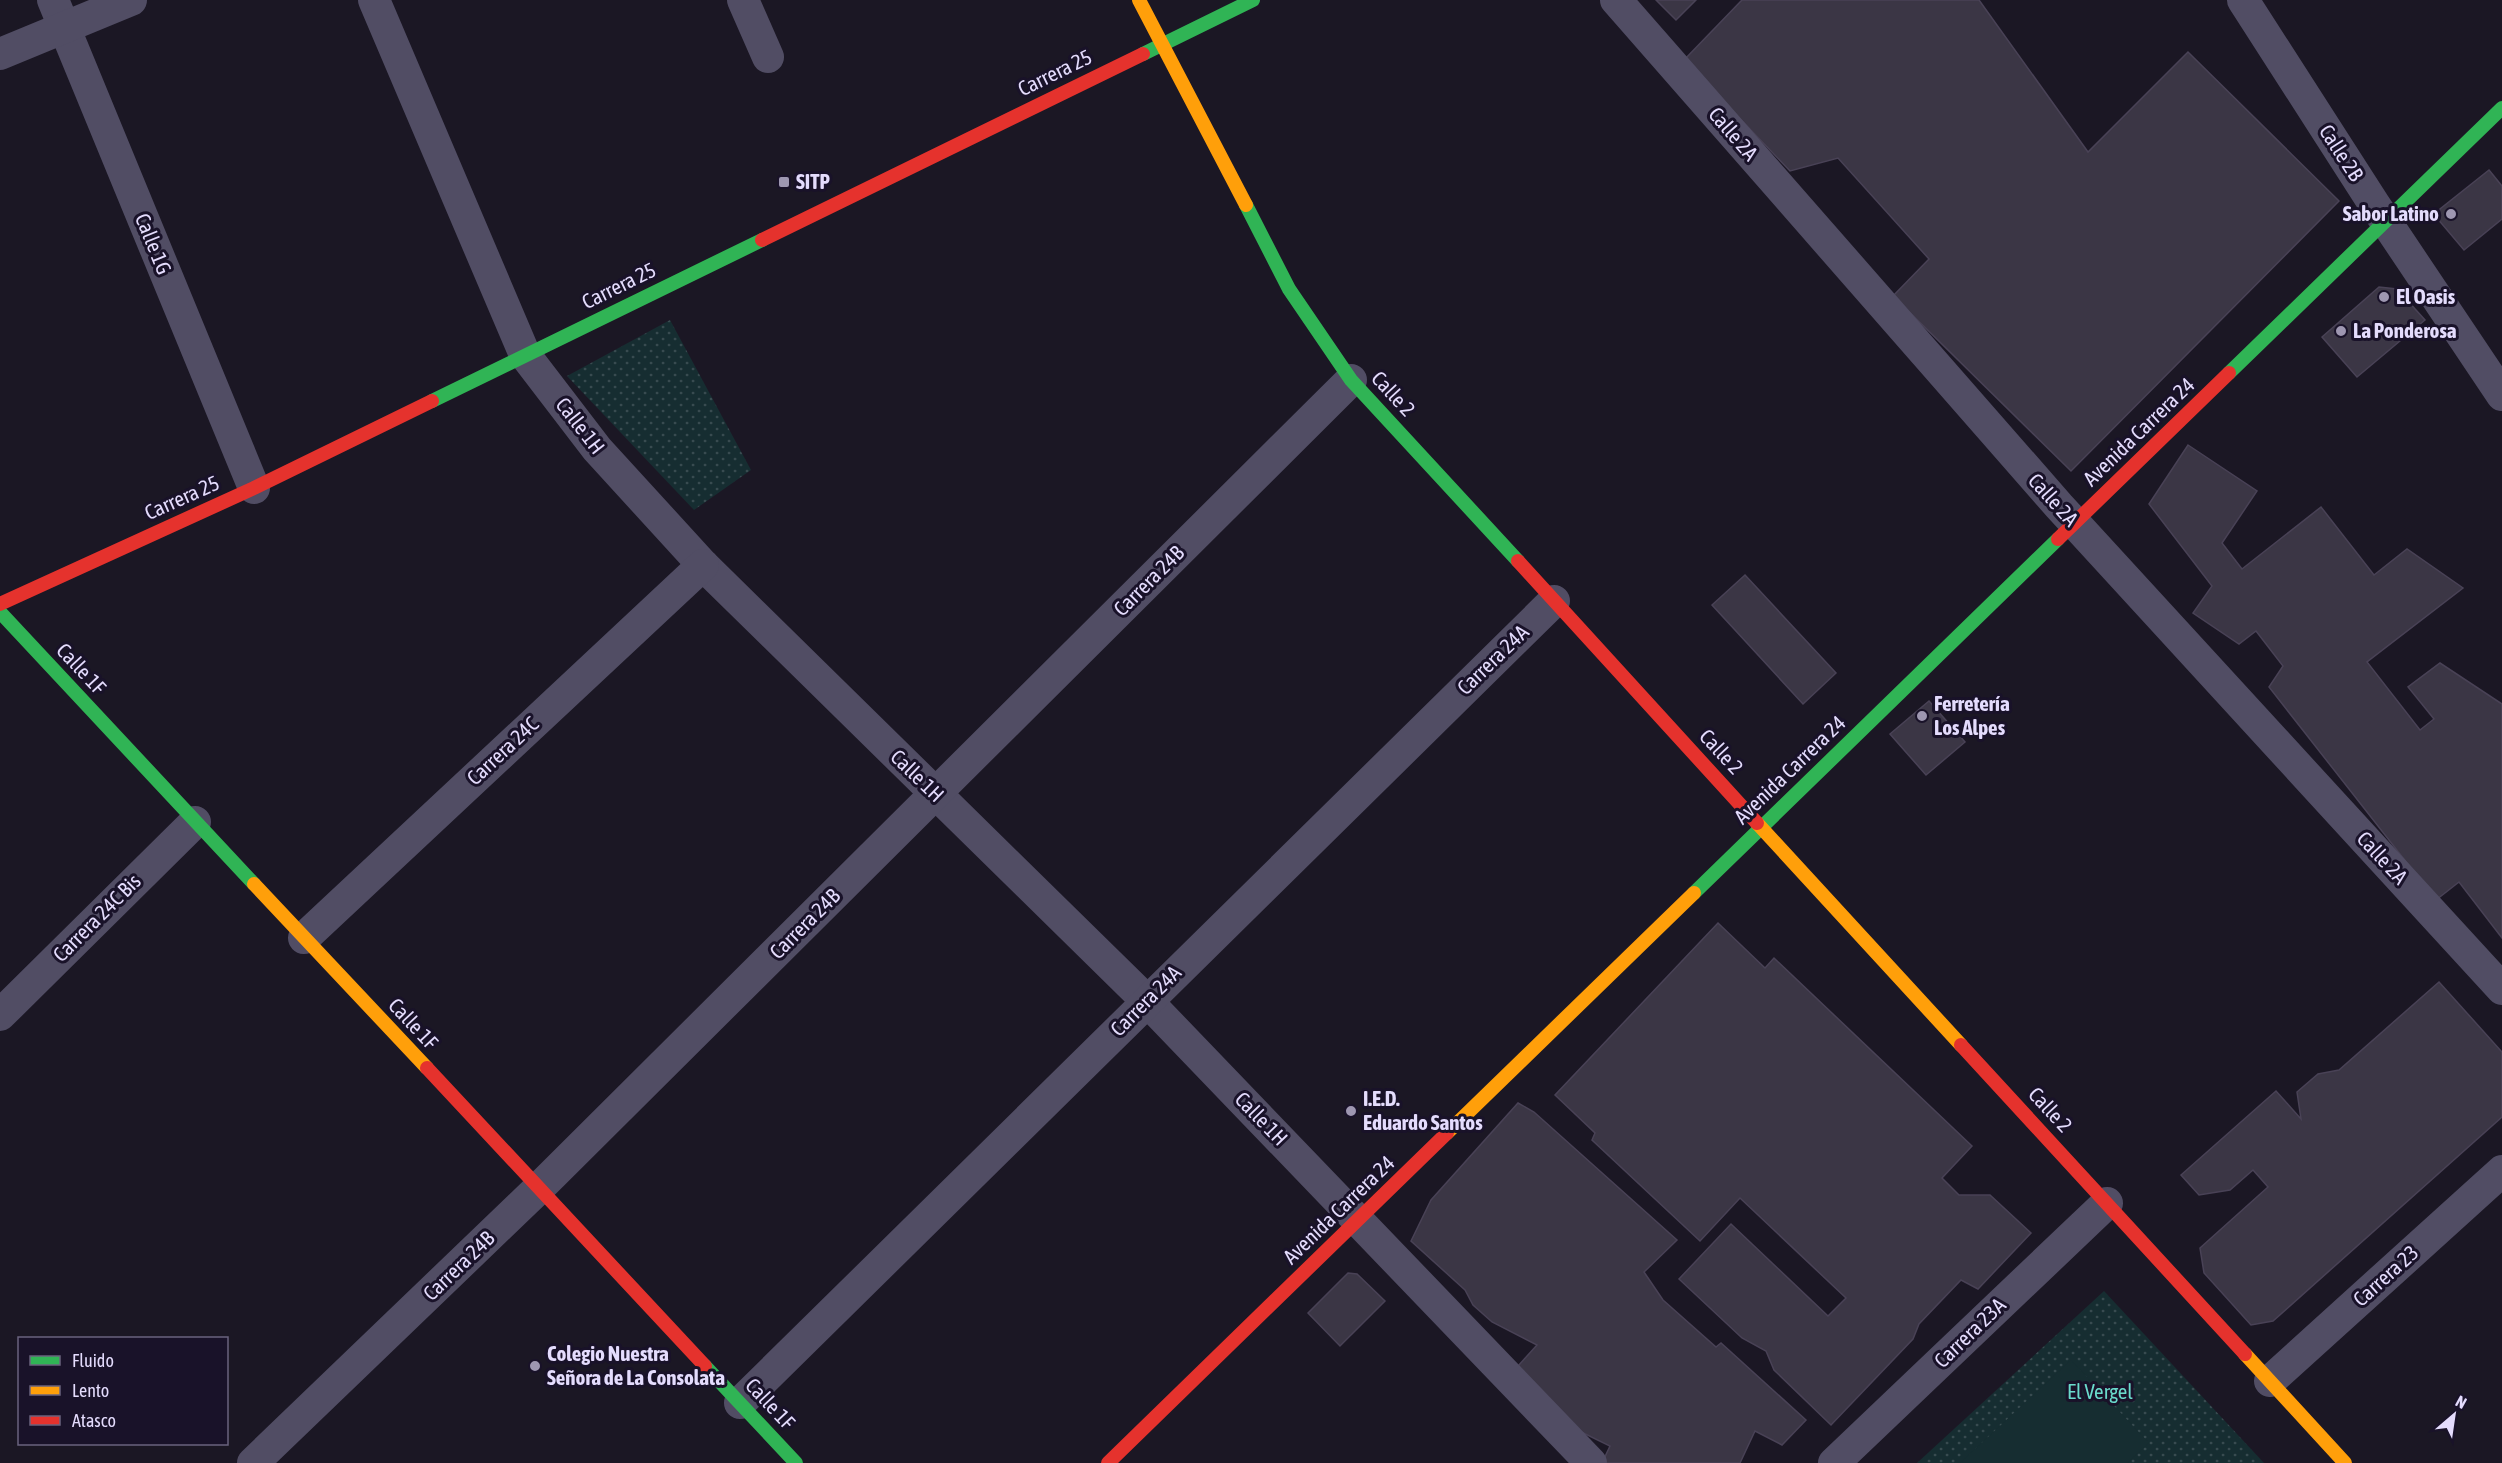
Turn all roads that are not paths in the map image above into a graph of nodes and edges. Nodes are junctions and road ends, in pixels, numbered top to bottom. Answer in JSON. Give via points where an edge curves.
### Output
{"nodes":[{"id":1,"x":131,"y":0,"type":"edge"},
{"id":2,"x":374,"y":0,"type":"edge"},
{"id":3,"x":743,"y":0,"type":"edge"},
{"id":4,"x":1139,"y":0,"type":"edge"},
{"id":5,"x":1153,"y":0,"type":"edge"},
{"id":6,"x":1253,"y":0,"type":"edge"},
{"id":7,"x":1616,"y":0,"type":"edge"},
{"id":8,"x":2243,"y":0,"type":"edge"},
{"id":9,"x":58,"y":14,"type":"edge"},
{"id":10,"x":1161,"y":45,"type":"junction"},
{"id":11,"x":0,"y":54,"type":"edge"},
{"id":12,"x":768,"y":57,"type":"dead end"},
{"id":13,"x":2502,"y":108,"type":"edge"},
{"id":14,"x":2386,"y":222,"type":"junction"},
{"id":15,"x":525,"y":356,"type":"junction"},
{"id":16,"x":1351,"y":380,"type":"junction"},
{"id":17,"x":2502,"y":394,"type":"edge"},
{"id":18,"x":254,"y":488,"type":"junction"},
{"id":19,"x":2074,"y":524,"type":"junction"},
{"id":20,"x":703,"y":565,"type":"junction"},
{"id":21,"x":1554,"y":601,"type":"junction"},
{"id":22,"x":0,"y":604,"type":"edge"},
{"id":23,"x":0,"y":612,"type":"edge"},
{"id":24,"x":936,"y":794,"type":"junction"},
{"id":25,"x":195,"y":822,"type":"junction"},
{"id":26,"x":1762,"y":827,"type":"junction"},
{"id":27,"x":304,"y":938,"type":"junction"},
{"id":28,"x":2502,"y":989,"type":"edge"},
{"id":29,"x":1146,"y":1000,"type":"junction"},
{"id":30,"x":0,"y":1015,"type":"edge"},
{"id":31,"x":2502,"y":1171,"type":"edge"},
{"id":32,"x":538,"y":1189,"type":"junction"},
{"id":33,"x":2108,"y":1203,"type":"junction"},
{"id":34,"x":1358,"y":1219,"type":"junction"},
{"id":35,"x":2270,"y":1381,"type":"junction"},
{"id":36,"x":740,"y":1403,"type":"junction"},
{"id":37,"x":253,"y":1463,"type":"edge"},
{"id":38,"x":796,"y":1463,"type":"edge"},
{"id":39,"x":1108,"y":1463,"type":"edge"},
{"id":40,"x":1591,"y":1463,"type":"edge"},
{"id":41,"x":1834,"y":1463,"type":"edge"},
{"id":42,"x":2345,"y":1463,"type":"edge"}],
"edges":[{"from":1,"to":9,"type":"street"},
{"from":2,"to":15,"type":"street","name":"Calle 1H"},
{"from":3,"to":12,"type":"street"},
{"from":4,"to":10,"type":"street","name":"Calle 2"},
{"from":5,"to":10,"type":"street","name":"Calle 2"},
{"from":6,"to":10,"type":"street","name":"Carrera 25"},
{"from":7,"to":19,"type":"street","name":"Calle 2A"},
{"from":8,"to":14,"type":"street","name":"Calle 2B"},
{"from":9,"to":11,"type":"street"},
{"from":9,"to":18,"type":"street","name":"Calle 1G"},
{"from":10,"to":15,"type":"street","name":"Carrera 25"},
{"from":10,"to":16,"type":"street","name":"Calle 2","via":[[1289,289]]},
{"from":13,"to":14,"type":"street","name":"Avenida Carrera 24"},
{"from":14,"to":17,"type":"street","name":"Calle 2B"},
{"from":14,"to":19,"type":"street","name":"Avenida Carrera 24"},
{"from":15,"to":18,"type":"street","name":"Carrera 25"},
{"from":15,"to":20,"type":"street","name":"Calle 1H","via":[[597,449]]},
{"from":16,"to":21,"type":"street","name":"Calle 2"},
{"from":16,"to":24,"type":"street","name":"Carrera 24B"},
{"from":18,"to":22,"type":"street","name":"Carrera 25"},
{"from":19,"to":26,"type":"street","name":"Avenida Carrera 24"},
{"from":19,"to":28,"type":"street","name":"Calle 2A"},
{"from":20,"to":24,"type":"street","name":"Calle 1H"},
{"from":20,"to":27,"type":"street","name":"Carrera 24C"},
{"from":21,"to":26,"type":"street","name":"Calle 2"},
{"from":21,"to":29,"type":"street","name":"Carrera 24A"},
{"from":23,"to":25,"type":"street","name":"Calle 1F"},
{"from":24,"to":29,"type":"street","name":"Calle 1H"},
{"from":24,"to":32,"type":"street","name":"Carrera 24B"},
{"from":25,"to":27,"type":"street","name":"Calle 1F"},
{"from":25,"to":30,"type":"street","name":"Carrera 24C Bis"},
{"from":26,"to":33,"type":"street","name":"Calle 2"},
{"from":26,"to":34,"type":"street","name":"Avenida Carrera 24"},
{"from":27,"to":32,"type":"street","name":"Calle 1F"},
{"from":29,"to":34,"type":"street","name":"Calle 1H"},
{"from":29,"to":36,"type":"street","name":"Carrera 24A"},
{"from":31,"to":35,"type":"street","name":"Carrera 23"},
{"from":32,"to":36,"type":"street","name":"Calle 1F"},
{"from":32,"to":37,"type":"street","name":"Carrera 24B"},
{"from":33,"to":35,"type":"street","name":"Calle 2"},
{"from":33,"to":41,"type":"street","name":"Carrera 23A"},
{"from":34,"to":39,"type":"street","name":"Avenida Carrera 24"},
{"from":34,"to":40,"type":"street","name":"Calle 1H"},
{"from":35,"to":42,"type":"street","name":"Calle 2"},
{"from":36,"to":38,"type":"street","name":"Calle 1F"}]}
